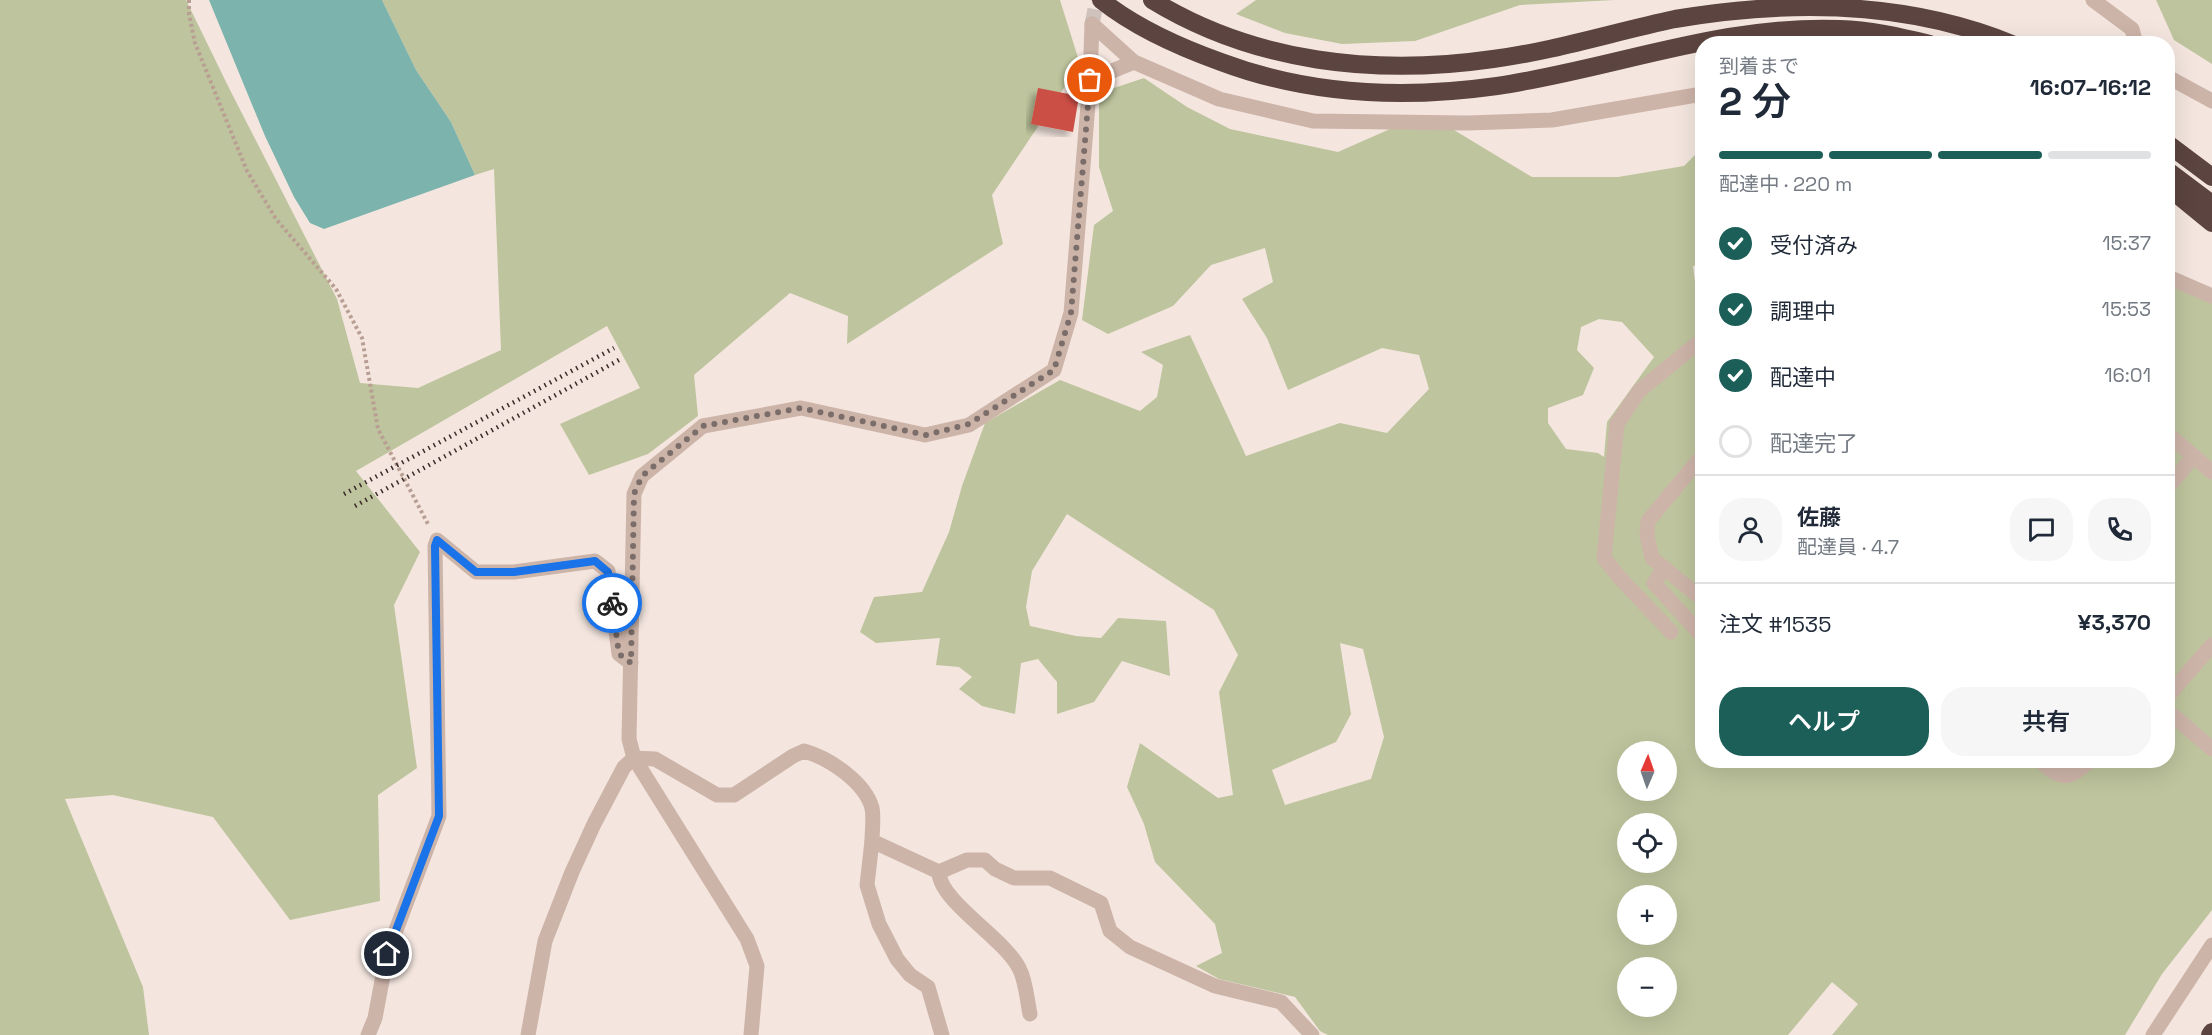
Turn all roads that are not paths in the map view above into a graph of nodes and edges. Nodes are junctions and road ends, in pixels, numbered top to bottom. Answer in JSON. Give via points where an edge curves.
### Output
{"nodes":[{"id":1,"x":1101,"y":0,"type":"edge"},
{"id":2,"x":1152,"y":0,"type":"edge"},
{"id":3,"x":2093,"y":0,"type":"edge"},
{"id":4,"x":1742,"y":36,"type":"edge"},
{"id":5,"x":1896,"y":36,"type":"edge"},
{"id":6,"x":1997,"y":36,"type":"edge"},
{"id":7,"x":2134,"y":36,"type":"edge"},
{"id":8,"x":1695,"y":45,"type":"edge"},
{"id":9,"x":1134,"y":62,"type":"junction"},
{"id":10,"x":1090,"y":80,"type":"junction"},
{"id":11,"x":2175,"y":80,"type":"edge"},
{"id":12,"x":1695,"y":95,"type":"edge"},
{"id":13,"x":2212,"y":100,"type":"edge"},
{"id":14,"x":2175,"y":148,"type":"edge"},
{"id":15,"x":2212,"y":175,"type":"edge"},
{"id":16,"x":2175,"y":176,"type":"edge"},
{"id":17,"x":2175,"y":193,"type":"edge"},
{"id":18,"x":2212,"y":204,"type":"edge"},
{"id":19,"x":2212,"y":223,"type":"edge"},
{"id":20,"x":2175,"y":280,"type":"edge"},
{"id":21,"x":2212,"y":296,"type":"edge"},
{"id":22,"x":1695,"y":344,"type":"edge"},
{"id":23,"x":2175,"y":440,"type":"edge"},
{"id":24,"x":2194,"y":456,"type":"junction"},
{"id":25,"x":1695,"y":464,"type":"edge"},
{"id":26,"x":2212,"y":472,"type":"edge"},
{"id":27,"x":2175,"y":479,"type":"edge"},
{"id":28,"x":1664,"y":569,"type":"junction"},
{"id":29,"x":1695,"y":593,"type":"edge"},
{"id":30,"x":1695,"y":628,"type":"edge"},
{"id":31,"x":1671,"y":632,"type":"dead end"},
{"id":32,"x":2212,"y":645,"type":"edge"},
{"id":33,"x":631,"y":663,"type":"junction"},
{"id":34,"x":2175,"y":688,"type":"edge"},
{"id":35,"x":2175,"y":717,"type":"edge"},
{"id":36,"x":2212,"y":749,"type":"edge"},
{"id":37,"x":634,"y":758,"type":"junction"},
{"id":38,"x":2048,"y":768,"type":"edge"},
{"id":39,"x":2082,"y":768,"type":"edge"},
{"id":40,"x":872,"y":841,"type":"junction"},
{"id":41,"x":939,"y":872,"type":"junction"},
{"id":42,"x":2212,"y":945,"type":"edge"},
{"id":43,"x":1030,"y":1014,"type":"dead end"},
{"id":44,"x":368,"y":1035,"type":"edge"},
{"id":45,"x":528,"y":1035,"type":"edge"},
{"id":46,"x":751,"y":1035,"type":"edge"},
{"id":47,"x":942,"y":1035,"type":"edge"},
{"id":48,"x":1312,"y":1035,"type":"edge"},
{"id":49,"x":2153,"y":1035,"type":"edge"}],
"edges":[{"from":1,"to":8,"type":"highway","via":[[1147,30],[1242,70],[1280,81],[1376,93],[1498,86]]},
{"from":2,"to":6,"type":"highway","via":[[1203,27],[1252,46],[1328,62],[1378,66],[1494,59],[1676,19],[1789,2],[1891,6]]},
{"from":3,"to":7,"type":"street","via":[[2132,29]]},
{"from":4,"to":5,"type":"highway","via":[[1841,29]]},
{"from":9,"to":10,"type":"street"},
{"from":9,"to":10,"type":"street","via":[[1092,24]]},
{"from":9,"to":12,"type":"street","via":[[1219,99],[1313,121],[1552,120]]},
{"from":10,"to":33,"type":"street","via":[[1071,313],[1054,370],[969,424],[926,435],[801,408],[703,426],[642,476],[634,494]]},
{"from":11,"to":13,"type":"street"},
{"from":14,"to":15,"type":"highway"},
{"from":16,"to":18,"type":"highway"},
{"from":17,"to":19,"type":"highway"},
{"from":20,"to":21,"type":"street"},
{"from":22,"to":31,"type":"street","via":[[1639,392],[1617,424],[1604,558]]},
{"from":23,"to":24,"type":"street"},
{"from":24,"to":26,"type":"street"},
{"from":24,"to":27,"type":"street"},
{"from":25,"to":28,"type":"street","via":[[1648,521],[1652,558]]},
{"from":28,"to":29,"type":"street"},
{"from":28,"to":30,"type":"street","via":[[1654,583]]},
{"from":32,"to":34,"type":"street"},
{"from":33,"to":37,"type":"street","via":[[629,740]]},
{"from":33,"to":44,"type":"street","via":[[619,654],[608,572],[595,561],[514,572],[476,572],[437,540],[439,816],[387,954]]},
{"from":35,"to":36,"type":"street"},
{"from":37,"to":40,"type":"street","via":[[655,759],[717,795],[734,795],[793,756],[804,751],[812,753],[853,778],[865,791],[872,809]]},
{"from":37,"to":45,"type":"street","via":[[624,767],[594,824],[545,941]]},
{"from":37,"to":46,"type":"street","via":[[747,939],[757,966]]},
{"from":38,"to":39,"type":"street","via":[[2065,778]]},
{"from":40,"to":41,"type":"street"},
{"from":40,"to":47,"type":"street","via":[[867,885],[879,924],[909,975],[928,987]]},
{"from":41,"to":43,"type":"street","via":[[945,892],[1003,945],[1020,969]]},
{"from":41,"to":48,"type":"street","via":[[967,860],[985,860],[1014,878],[1050,878],[1101,903],[1110,931],[1130,947],[1215,986],[1281,1002]]},
{"from":42,"to":49,"type":"street"}]}
